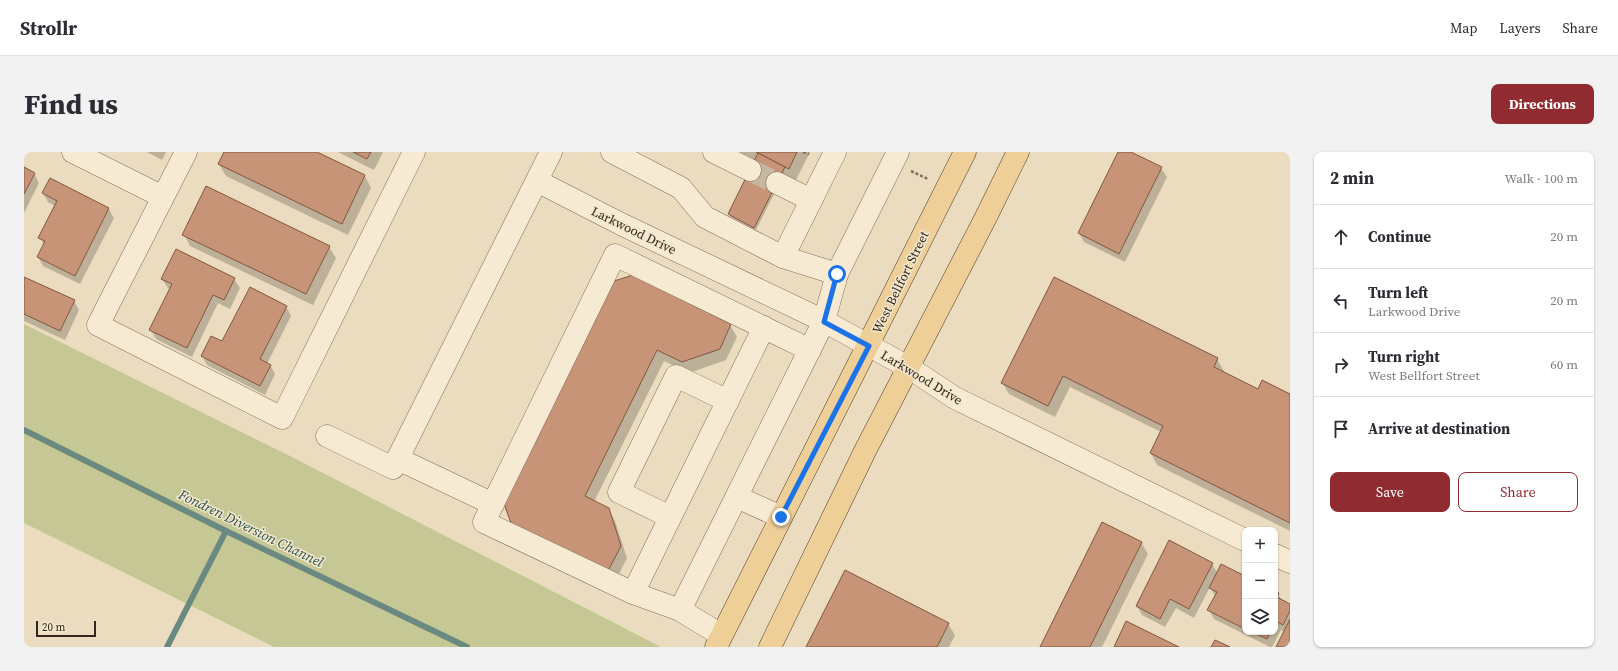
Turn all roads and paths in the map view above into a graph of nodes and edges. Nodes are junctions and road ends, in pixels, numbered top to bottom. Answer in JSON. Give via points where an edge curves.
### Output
{"nodes":[{"id":1,"x":73,"y":152,"type":"edge"},
{"id":2,"x":186,"y":152,"type":"edge"},
{"id":3,"x":414,"y":152,"type":"edge"},
{"id":4,"x":552,"y":152,"type":"edge"},
{"id":5,"x":612,"y":152,"type":"edge"},
{"id":6,"x":714,"y":152,"type":"edge"},
{"id":7,"x":803,"y":152,"type":"edge"},
{"id":8,"x":835,"y":152,"type":"edge"},
{"id":9,"x":965,"y":152,"type":"edge"},
{"id":10,"x":1018,"y":152,"type":"edge"},
{"id":11,"x":809,"y":155,"type":"dead end"},
{"id":12,"x":643,"y":159,"type":"edge"},
{"id":13,"x":903,"y":161,"type":"edge"},
{"id":14,"x":750,"y":170,"type":"tunnel mouth"},
{"id":15,"x":928,"y":179,"type":"dead end"},
{"id":16,"x":537,"y":180,"type":"junction"},
{"id":17,"x":777,"y":183,"type":"tunnel mouth"},
{"id":18,"x":163,"y":197,"type":"junction"},
{"id":19,"x":811,"y":200,"type":"junction"},
{"id":20,"x":784,"y":257,"type":"junction"},
{"id":21,"x":837,"y":274,"type":"junction"},
{"id":22,"x":824,"y":322,"type":"junction"},
{"id":23,"x":764,"y":327,"type":"junction"},
{"id":24,"x":869,"y":346,"type":"junction"},
{"id":25,"x":810,"y":350,"type":"junction"},
{"id":26,"x":908,"y":367,"type":"junction"},
{"id":27,"x":728,"y":401,"type":"junction"},
{"id":28,"x":327,"y":436,"type":"dead end"},
{"id":29,"x":398,"y":459,"type":"junction"},
{"id":30,"x":737,"y":497,"type":"junction"},
{"id":31,"x":493,"y":504,"type":"junction"},
{"id":32,"x":670,"y":517,"type":"junction"},
{"id":33,"x":781,"y":517,"type":"junction"},
{"id":34,"x":1242,"y":539,"type":"edge"},
{"id":35,"x":1278,"y":556,"type":"edge"},
{"id":36,"x":1290,"y":562,"type":"edge"},
{"id":37,"x":632,"y":593,"type":"junction"},
{"id":38,"x":680,"y":610,"type":"junction"},
{"id":39,"x":718,"y":641,"type":"edge"},
{"id":40,"x":770,"y":647,"type":"edge"}],
"edges":[{"from":1,"to":18,"type":"street"},
{"from":2,"to":18,"type":"street"},
{"from":3,"to":18,"type":"street","via":[[282,418],[98,326]]},
{"from":4,"to":16,"type":"street"},
{"from":5,"to":12,"type":"street"},
{"from":6,"to":14,"type":"street"},
{"from":7,"to":11,"type":"path"},
{"from":8,"to":19,"type":"street"},
{"from":9,"to":24,"type":"main road","name":"West Bellfort Street"},
{"from":10,"to":26,"type":"main road"},
{"from":12,"to":20,"type":"street","via":[[682,188],[705,217]]},
{"from":13,"to":15,"type":"path"},
{"from":13,"to":21,"type":"street"},
{"from":16,"to":22,"type":"street","name":"Larkwood Drive","via":[[621,224]]},
{"from":16,"to":29,"type":"street"},
{"from":17,"to":19,"type":"street"},
{"from":19,"to":20,"type":"street"},
{"from":20,"to":21,"type":"street"},
{"from":21,"to":22,"type":"street"},
{"from":22,"to":24,"type":"street","name":"Larkwood Drive"},
{"from":22,"to":25,"type":"street"},
{"from":23,"to":25,"type":"street"},
{"from":23,"to":27,"type":"street"},
{"from":23,"to":31,"type":"street","via":[[615,256]]},
{"from":24,"to":26,"type":"street","name":"Larkwood Drive"},
{"from":24,"to":33,"type":"main road","name":"West Bellfort Street"},
{"from":25,"to":30,"type":"street"},
{"from":26,"to":34,"type":"street","name":"Larkwood Drive","via":[[955,398]]},
{"from":26,"to":40,"type":"main road"},
{"from":27,"to":32,"type":"street"},
{"from":27,"to":32,"type":"street","via":[[676,376],[619,492]]},
{"from":28,"to":29,"type":"street","via":[[393,468]]},
{"from":29,"to":31,"type":"street"},
{"from":30,"to":33,"type":"street"},
{"from":30,"to":38,"type":"street"},
{"from":31,"to":37,"type":"street","via":[[484,522]]},
{"from":32,"to":37,"type":"street"},
{"from":33,"to":39,"type":"main road","name":"West Bellfort Street"},
{"from":35,"to":36,"type":"street"},
{"from":37,"to":38,"type":"street"},
{"from":38,"to":39,"type":"street"}]}
